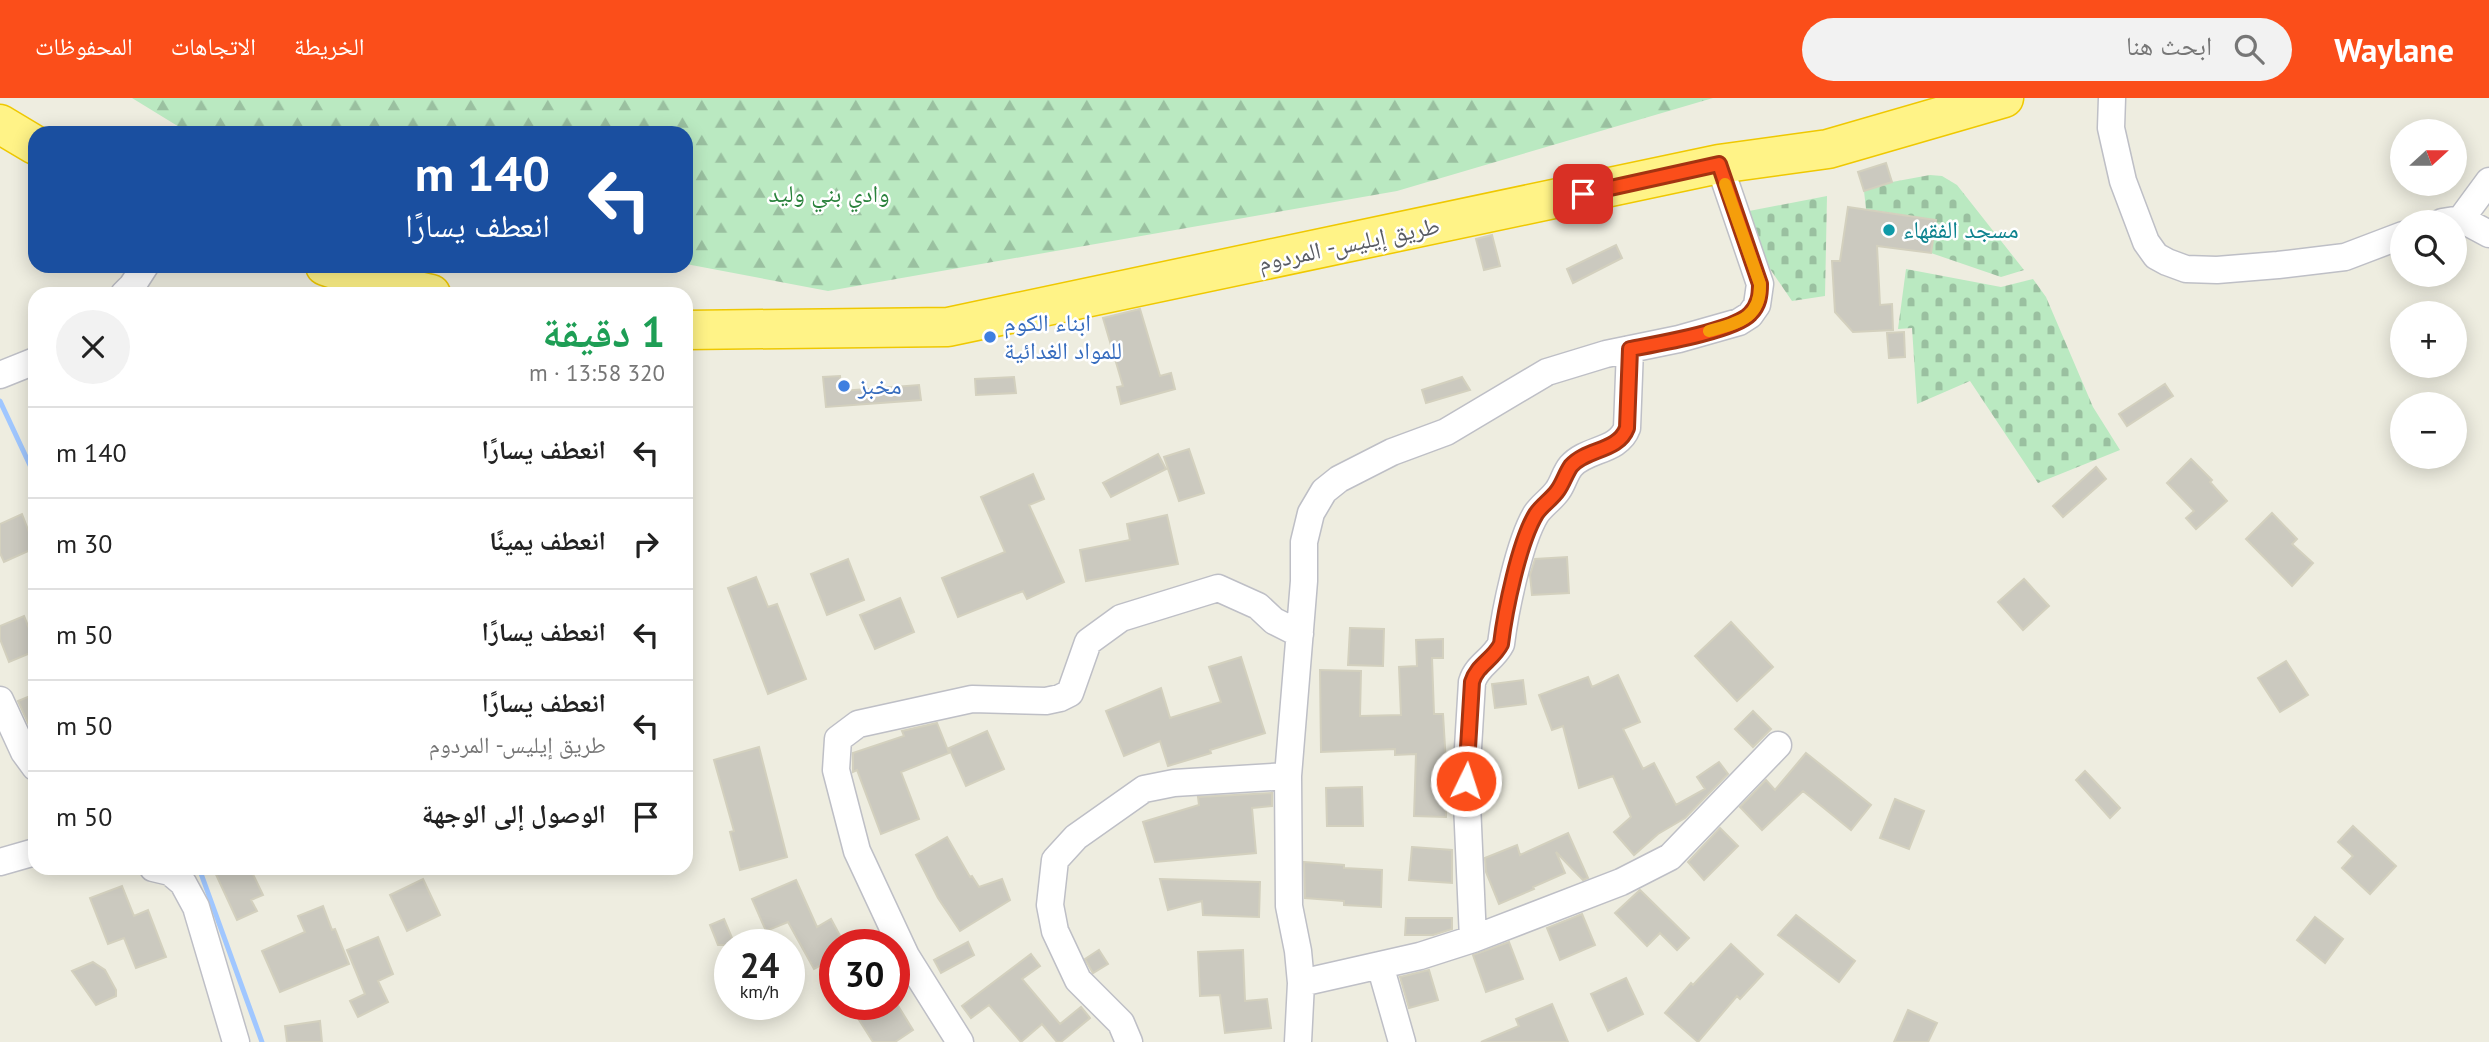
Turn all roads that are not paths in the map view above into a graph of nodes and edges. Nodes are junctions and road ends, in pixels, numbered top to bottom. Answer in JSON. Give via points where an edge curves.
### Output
{"nodes":[{"id":1,"x":2004,"y":98,"type":"edge"},
{"id":2,"x":2112,"y":98,"type":"edge"},
{"id":3,"x":0,"y":124,"type":"edge"},
{"id":4,"x":28,"y":141,"type":"edge"},
{"id":5,"x":1719,"y":164,"type":"junction"},
{"id":6,"x":2489,"y":181,"type":"edge"},
{"id":7,"x":2461,"y":210,"type":"edge"},
{"id":8,"x":2467,"y":226,"type":"edge"},
{"id":9,"x":2489,"y":234,"type":"edge"},
{"id":10,"x":2390,"y":240,"type":"edge"},
{"id":11,"x":346,"y":273,"type":"edge"},
{"id":12,"x":400,"y":287,"type":"edge"},
{"id":13,"x":693,"y":330,"type":"edge"},
{"id":14,"x":1630,"y":349,"type":"junction"},
{"id":15,"x":28,"y":364,"type":"edge"},
{"id":16,"x":0,"y":375,"type":"edge"},
{"id":17,"x":1300,"y":634,"type":"junction"},
{"id":18,"x":0,"y":700,"type":"edge"},
{"id":19,"x":1778,"y":745,"type":"dead end"},
{"id":20,"x":28,"y":758,"type":"edge"},
{"id":21,"x":1287,"y":776,"type":"junction"},
{"id":22,"x":28,"y":854,"type":"edge"},
{"id":23,"x":0,"y":862,"type":"edge"},
{"id":24,"x":174,"y":875,"type":"edge"},
{"id":25,"x":1473,"y":939,"type":"junction"},
{"id":26,"x":1380,"y":965,"type":"junction"},
{"id":27,"x":1301,"y":983,"type":"junction"},
{"id":28,"x":236,"y":1042,"type":"edge"},
{"id":29,"x":960,"y":1042,"type":"edge"},
{"id":30,"x":1129,"y":1042,"type":"edge"},
{"id":31,"x":1298,"y":1042,"type":"edge"},
{"id":32,"x":1402,"y":1042,"type":"edge"}],
"edges":[{"from":1,"to":5,"type":"highway","name":"طريق إيليس- المردوم","via":[[1828,149]]},
{"from":2,"to":10,"type":"street","via":[[2110,128],[2123,181],[2146,242],[2167,262],[2186,269],[2217,270],[2278,265],[2345,257]]},
{"from":3,"to":4,"type":"highway"},
{"from":5,"to":13,"type":"highway","name":"طريق إيليس- المردوم","via":[[948,327]]},
{"from":5,"to":14,"type":"street","via":[[1760,284],[1757,305],[1739,322]]},
{"from":6,"to":7,"type":"street"},
{"from":8,"to":9,"type":"street"},
{"from":11,"to":12,"type":"highway"},
{"from":14,"to":17,"type":"street","via":[[1547,372],[1446,432],[1392,452],[1324,491],[1311,513],[1304,542]]},
{"from":14,"to":25,"type":"street","via":[[1624,436],[1571,467],[1558,491],[1537,513],[1521,552],[1501,644],[1472,682],[1466,781]]},
{"from":15,"to":16,"type":"street"},
{"from":17,"to":21,"type":"street"},
{"from":17,"to":29,"type":"street","via":[[1274,621],[1258,606],[1218,588],[1121,618],[1088,642],[1070,693],[1060,698],[972,699],[858,724],[838,739],[836,770],[857,851],[906,956]]},
{"from":18,"to":20,"type":"street"},
{"from":19,"to":25,"type":"street","via":[[1670,857],[1621,882]]},
{"from":21,"to":27,"type":"street","via":[[1289,906]]},
{"from":21,"to":30,"type":"street","via":[[1144,789],[1076,837],[1055,860],[1050,905],[1055,931],[1078,980],[1121,1023]]},
{"from":22,"to":23,"type":"street"},
{"from":24,"to":28,"type":"street","via":[[196,907]]},
{"from":25,"to":26,"type":"street"},
{"from":26,"to":27,"type":"street"},
{"from":26,"to":32,"type":"street"},
{"from":27,"to":31,"type":"street"}]}
